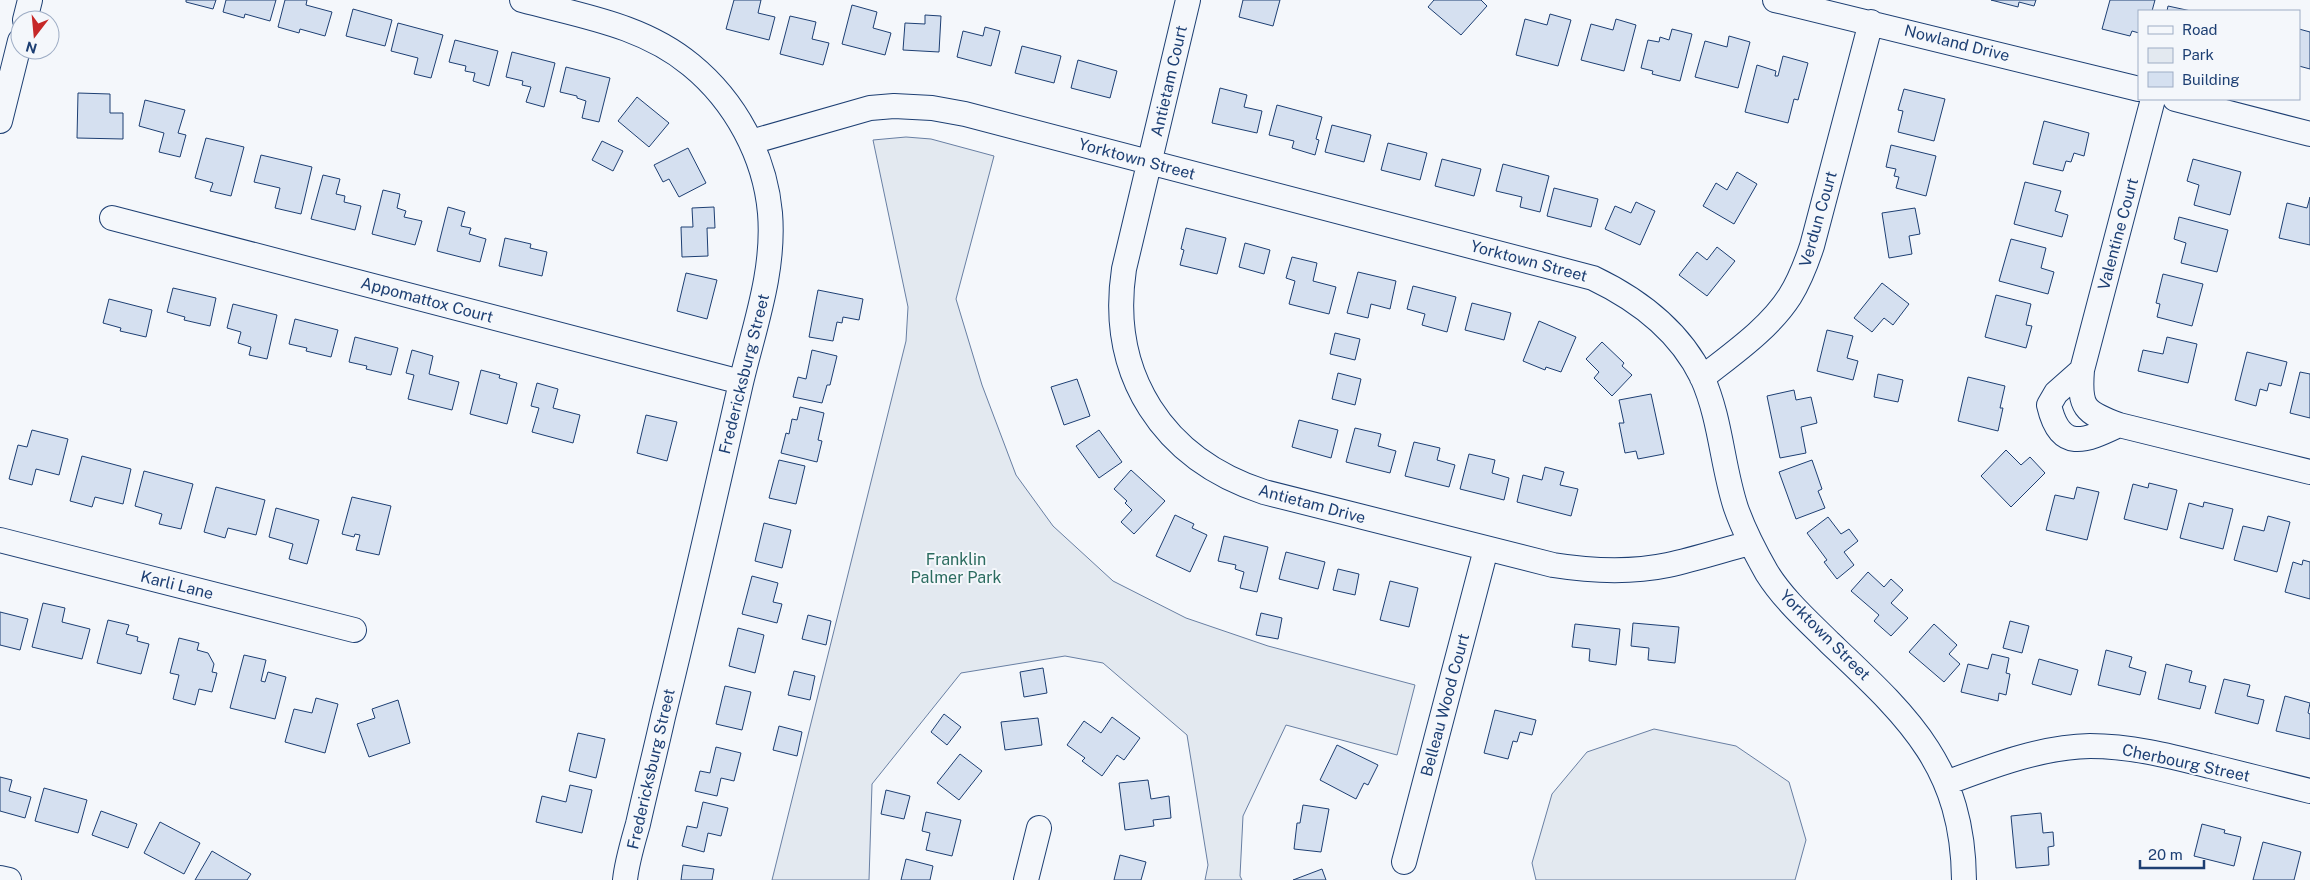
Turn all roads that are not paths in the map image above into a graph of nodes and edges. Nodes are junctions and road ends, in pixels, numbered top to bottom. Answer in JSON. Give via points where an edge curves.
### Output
{"nodes":[{"id":1,"x":522,"y":0,"type":"edge"},
{"id":2,"x":1188,"y":0,"type":"edge"},
{"id":3,"x":1775,"y":0,"type":"edge"},
{"id":4,"x":1871,"y":22,"type":"junction"},
{"id":5,"x":15,"y":60,"type":"edge"},
{"id":6,"x":2138,"y":89,"type":"edge"},
{"id":7,"x":2153,"y":100,"type":"edge"},
{"id":8,"x":2179,"y":100,"type":"edge"},
{"id":9,"x":0,"y":121,"type":"edge"},
{"id":10,"x":2310,"y":134,"type":"edge"},
{"id":11,"x":751,"y":142,"type":"junction"},
{"id":12,"x":1150,"y":162,"type":"junction"},
{"id":13,"x":112,"y":218,"type":"dead end"},
{"id":14,"x":2082,"y":370,"type":"junction"},
{"id":15,"x":1702,"y":378,"type":"junction"},
{"id":16,"x":741,"y":382,"type":"junction"},
{"id":17,"x":2119,"y":426,"type":"junction"},
{"id":18,"x":2310,"y":472,"type":"edge"},
{"id":19,"x":0,"y":540,"type":"edge"},
{"id":20,"x":1750,"y":542,"type":"junction"},
{"id":21,"x":1486,"y":549,"type":"junction"},
{"id":22,"x":354,"y":630,"type":"dead end"},
{"id":23,"x":1946,"y":783,"type":"junction"},
{"id":24,"x":2310,"y":791,"type":"edge"},
{"id":25,"x":1039,"y":828,"type":"dead end"},
{"id":26,"x":1404,"y":862,"type":"dead end"},
{"id":27,"x":0,"y":878,"type":"edge"},
{"id":28,"x":9,"y":880,"type":"edge"},
{"id":29,"x":625,"y":880,"type":"edge"},
{"id":30,"x":1026,"y":880,"type":"edge"},
{"id":31,"x":1964,"y":880,"type":"edge"}],
"edges":[{"from":1,"to":11,"type":"street","name":"Fredericksburg Street","via":[[628,28],[661,44],[716,88]]},
{"from":2,"to":12,"type":"street","name":"Antietam Court"},
{"from":3,"to":4,"type":"street","name":"Nowland Drive"},
{"from":4,"to":6,"type":"street","name":"Nowland Drive"},
{"from":4,"to":15,"type":"street","name":"Verdun Court","via":[[1812,246],[1801,276],[1789,298],[1773,316],[1746,343]]},
{"from":5,"to":9,"type":"street"},
{"from":7,"to":14,"type":"street","name":"Valentine Court"},
{"from":8,"to":10,"type":"street"},
{"from":11,"to":12,"type":"street","name":"Yorktown Street","via":[[870,108],[894,106],[965,114]]},
{"from":11,"to":16,"type":"street","name":"Fredericksburg Street","via":[[767,190],[771,244],[766,284]]},
{"from":12,"to":15,"type":"street","name":"Yorktown Street","via":[[1593,278],[1625,293],[1657,317],[1680,343]]},
{"from":12,"to":21,"type":"street","name":"Antietam Drive","via":[[1124,269],[1120,318],[1124,347],[1135,380],[1165,430],[1201,462],[1244,486]]},
{"from":13,"to":16,"type":"street","name":"Appomattox Court"},
{"from":14,"to":17,"type":"street","name":"Valentine Court","via":[[2080,393],[2085,406],[2095,416]]},
{"from":14,"to":17,"type":"street","via":[[2056,393],[2049,405],[2052,421],[2063,435],[2078,441]]},
{"from":15,"to":20,"type":"street","name":"Yorktown Street","via":[[1714,412],[1736,508]]},
{"from":16,"to":29,"type":"street","name":"Fredericksburg Street"},
{"from":17,"to":18,"type":"street","name":"Valentine Court"},
{"from":19,"to":22,"type":"street","name":"Karli Lane"},
{"from":20,"to":21,"type":"street","name":"Antietam Drive","via":[[1667,565],[1614,570],[1553,565]]},
{"from":20,"to":23,"type":"street","name":"Yorktown Street","via":[[1769,575],[1795,609],[1914,726]]},
{"from":21,"to":26,"type":"street","name":"Belleau Wood Court"},
{"from":23,"to":24,"type":"street","name":"Cherbourg Street","via":[[1993,765],[2045,752],[2088,746],[2162,754]]},
{"from":23,"to":31,"type":"street","name":"Yorktown Street","via":[[1961,842]]},
{"from":25,"to":30,"type":"street"},
{"from":27,"to":28,"type":"street"}]}
